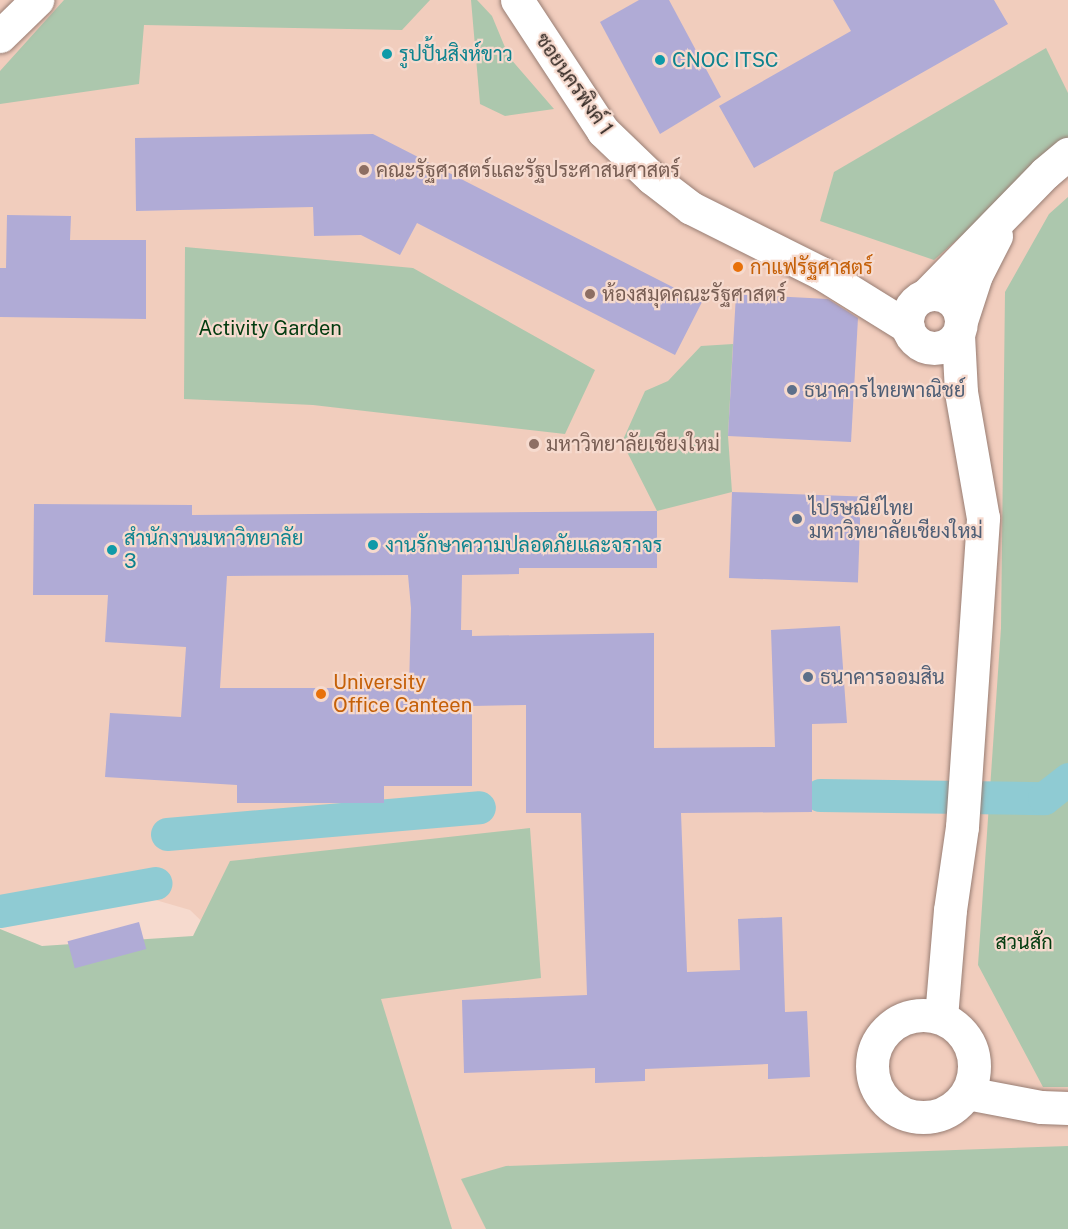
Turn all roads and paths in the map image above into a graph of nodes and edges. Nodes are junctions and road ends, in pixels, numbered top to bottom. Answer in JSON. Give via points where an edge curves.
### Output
{"nodes":[{"id":1,"x":36,"y":0,"type":"edge"},
{"id":2,"x":517,"y":0,"type":"edge"},
{"id":3,"x":0,"y":36,"type":"edge"},
{"id":4,"x":1068,"y":154,"type":"edge"},
{"id":5,"x":1019,"y":202,"type":"junction"},
{"id":6,"x":917,"y":316,"type":"junction"},
{"id":7,"x":960,"y":327,"type":"junction"},
{"id":8,"x":970,"y":449,"type":"junction"},
{"id":9,"x":941,"y":1017,"type":"junction"},
{"id":10,"x":967,"y":1093,"type":"junction"},
{"id":11,"x":1068,"y":1108,"type":"edge"}],
"edges":[{"from":1,"to":3,"type":"street"},
{"from":2,"to":6,"type":"street","name":"ซอยนครพิงค์ 1","via":[[603,131],[652,178],[691,208]]},
{"from":4,"to":5,"type":"street"},
{"from":5,"to":6,"type":"street"},
{"from":5,"to":7,"type":"street","via":[[997,233],[976,275]]},
{"from":6,"to":7,"type":"street","via":[[948,297],[959,309]]},
{"from":6,"to":7,"type":"street","via":[[934,348],[951,342]]},
{"from":6,"to":8,"type":"street"},
{"from":7,"to":8,"type":"street","via":[[961,392]]},
{"from":8,"to":9,"type":"street","via":[[983,518],[980,600],[962,827]]},
{"from":9,"to":10,"type":"street","via":[[957,1026],[969,1041],[975,1058],[974,1076]]},
{"from":9,"to":10,"type":"street","via":[[918,1014],[888,1028],[874,1053],[874,1082],[883,1099],[896,1110],[924,1118],[954,1107]]},
{"from":10,"to":11,"type":"street"}]}
